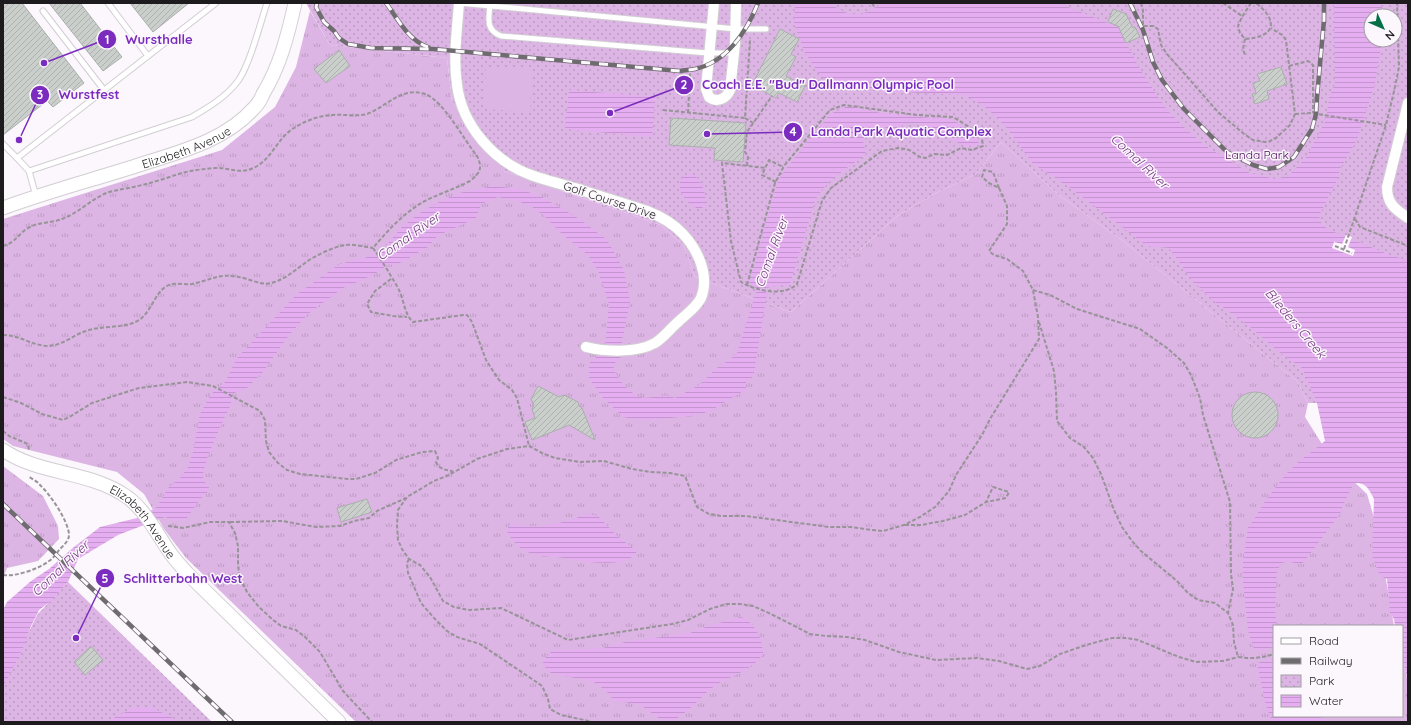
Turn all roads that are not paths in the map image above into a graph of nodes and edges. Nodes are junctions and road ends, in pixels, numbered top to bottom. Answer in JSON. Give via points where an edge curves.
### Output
{"nodes":[{"id":1,"x":108,"y":3,"type":"edge"},
{"id":2,"x":216,"y":3,"type":"edge"},
{"id":3,"x":267,"y":3,"type":"edge"},
{"id":4,"x":295,"y":3,"type":"edge"},
{"id":5,"x":459,"y":3,"type":"edge"},
{"id":6,"x":714,"y":3,"type":"edge"},
{"id":7,"x":736,"y":3,"type":"edge"},
{"id":8,"x":490,"y":4,"type":"edge"},
{"id":9,"x":43,"y":11,"type":"dead end"},
{"id":10,"x":711,"y":27,"type":"junction"},
{"id":11,"x":736,"y":29,"type":"junction"},
{"id":12,"x":766,"y":29,"type":"dead end"},
{"id":13,"x":708,"y":53,"type":"junction"},
{"id":14,"x":734,"y":53,"type":"junction"},
{"id":15,"x":148,"y":56,"type":"junction"},
{"id":16,"x":104,"y":90,"type":"junction"},
{"id":17,"x":1408,"y":103,"type":"edge"},
{"id":18,"x":3,"y":144,"type":"edge"},
{"id":19,"x":17,"y":158,"type":"junction"},
{"id":20,"x":28,"y":171,"type":"junction"},
{"id":21,"x":36,"y":196,"type":"junction"},
{"id":22,"x":3,"y":208,"type":"edge"},
{"id":23,"x":1408,"y":218,"type":"edge"},
{"id":24,"x":586,"y":346,"type":"dead end"},
{"id":25,"x":3,"y":450,"type":"edge"},
{"id":26,"x":339,"y":722,"type":"edge"}],
"edges":[{"from":1,"to":15,"type":"lane"},
{"from":2,"to":15,"type":"lane"},
{"from":3,"to":20,"type":"lane","via":[[239,80],[214,103],[192,117]]},
{"from":4,"to":21,"type":"street","name":"Elizabeth Avenue","via":[[288,34],[273,78],[256,107],[230,129],[204,143]]},
{"from":5,"to":8,"type":"lane"},
{"from":5,"to":24,"type":"street","name":"Golf Course Drive","via":[[457,85],[466,114],[483,142],[511,165],[530,174],[660,216],[683,234],[697,252],[701,262],[704,288],[700,300],[656,342],[627,350]]},
{"from":6,"to":10,"type":"street"},
{"from":7,"to":11,"type":"street"},
{"from":8,"to":10,"type":"lane"},
{"from":8,"to":13,"type":"lane","via":[[489,26],[493,34],[500,36]]},
{"from":9,"to":16,"type":"lane"},
{"from":10,"to":11,"type":"lane"},
{"from":10,"to":13,"type":"street"},
{"from":11,"to":12,"type":"lane"},
{"from":11,"to":14,"type":"street"},
{"from":13,"to":14,"type":"lane"},
{"from":13,"to":14,"type":"street","via":[[706,89],[709,97],[717,100],[725,97],[730,90]]},
{"from":15,"to":16,"type":"lane"},
{"from":16,"to":19,"type":"lane"},
{"from":17,"to":23,"type":"street","via":[[1387,187],[1388,199],[1392,205]]},
{"from":18,"to":19,"type":"lane"},
{"from":19,"to":20,"type":"lane"},
{"from":20,"to":21,"type":"lane"},
{"from":21,"to":22,"type":"street","name":"Elizabeth Avenue"},
{"from":25,"to":26,"type":"street","name":"Elizabeth Avenue","via":[[22,461],[107,485],[122,493],[141,511],[187,573]]}]}
